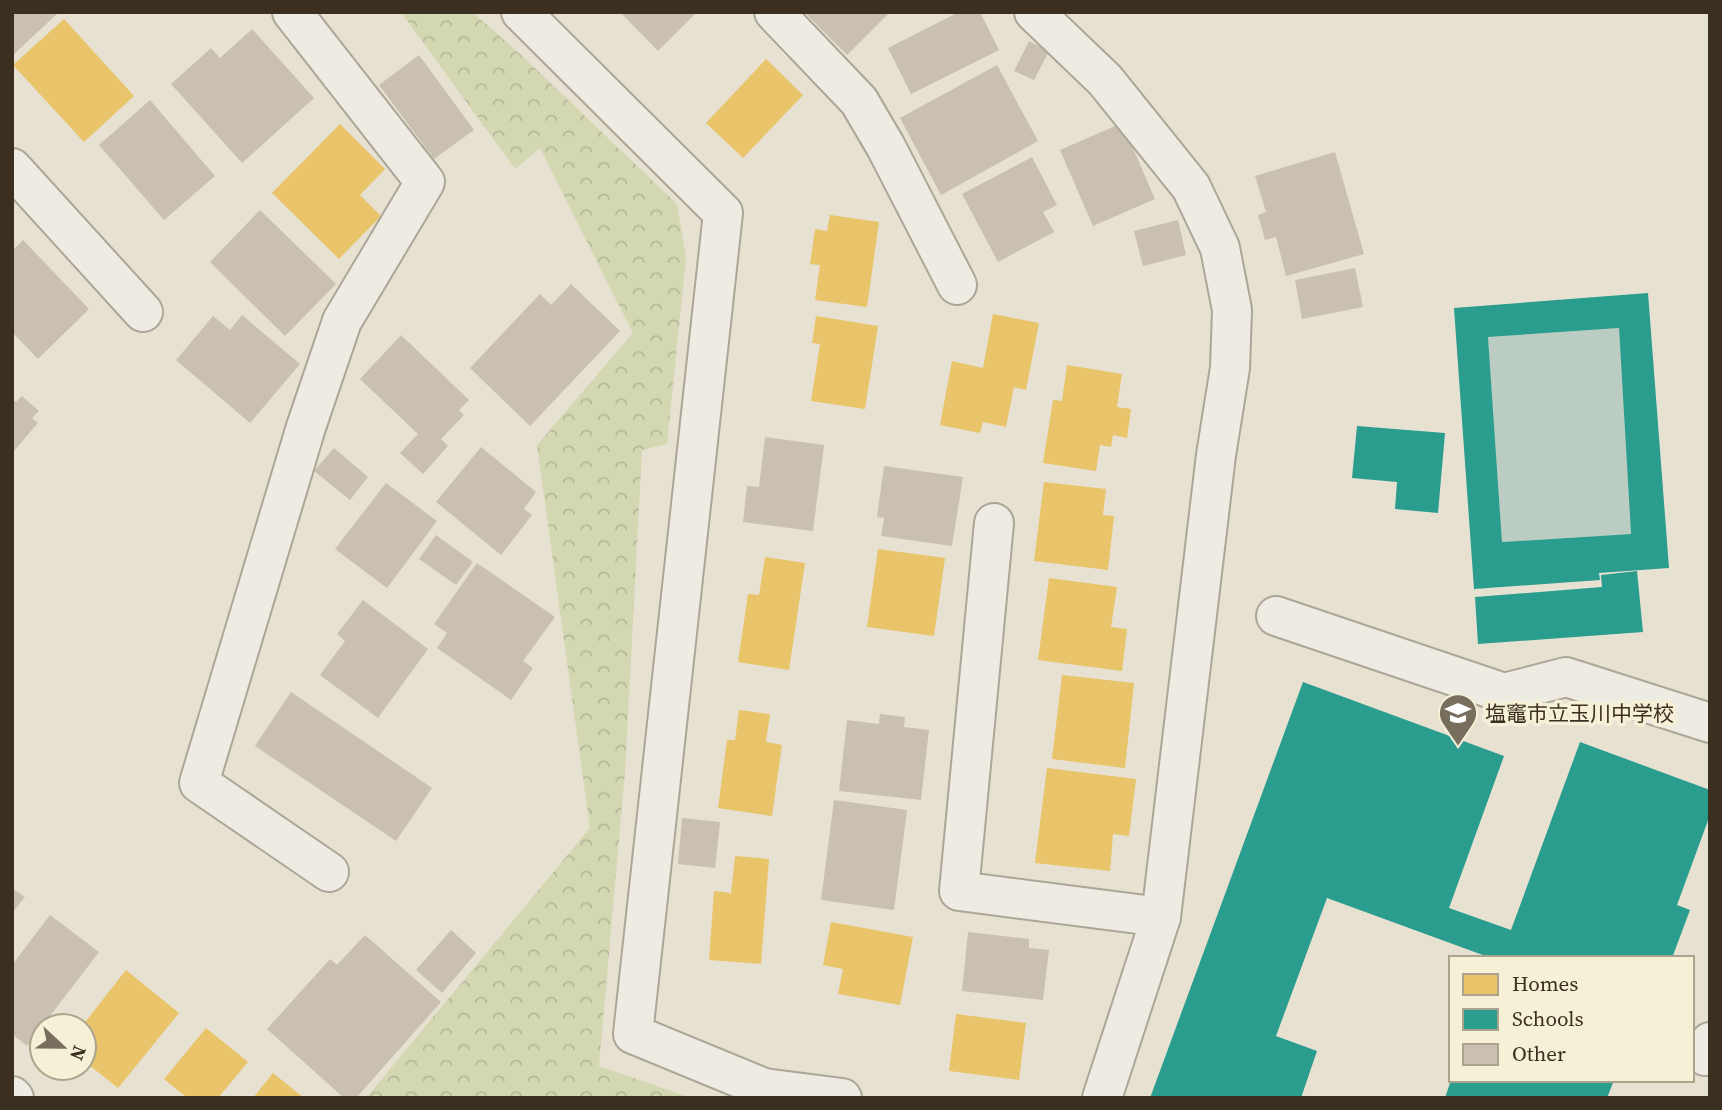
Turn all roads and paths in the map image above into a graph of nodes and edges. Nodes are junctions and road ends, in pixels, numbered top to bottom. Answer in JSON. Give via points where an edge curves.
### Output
{"nodes":[{"id":1,"x":292,"y":12,"type":"edge"},
{"id":2,"x":521,"y":12,"type":"edge"},
{"id":3,"x":774,"y":12,"type":"edge"},
{"id":4,"x":1034,"y":12,"type":"edge"},
{"id":5,"x":12,"y":168,"type":"edge"},
{"id":6,"x":957,"y":285,"type":"dead end"},
{"id":7,"x":143,"y":312,"type":"dead end"},
{"id":8,"x":994,"y":523,"type":"dead end"},
{"id":9,"x":1276,"y":616,"type":"dead end"},
{"id":10,"x":1710,"y":723,"type":"edge"},
{"id":11,"x":329,"y":872,"type":"dead end"},
{"id":12,"x":1161,"y":917,"type":"junction"},
{"id":13,"x":842,"y":1098,"type":"edge"},
{"id":14,"x":1102,"y":1098,"type":"edge"}],
"edges":[{"from":1,"to":11,"type":"street","via":[[425,182],[342,321],[198,783]]},
{"from":2,"to":13,"type":"street","via":[[723,212],[633,1034],[764,1088]]},
{"from":3,"to":6,"type":"street","via":[[859,101]]},
{"from":4,"to":12,"type":"street","via":[[1105,80],[1191,187],[1220,248],[1232,310],[1230,368]]},
{"from":5,"to":7,"type":"street"},
{"from":8,"to":12,"type":"street","via":[[959,891]]},
{"from":9,"to":10,"type":"street","via":[[1504,693],[1566,677]]},
{"from":12,"to":14,"type":"street"}]}
